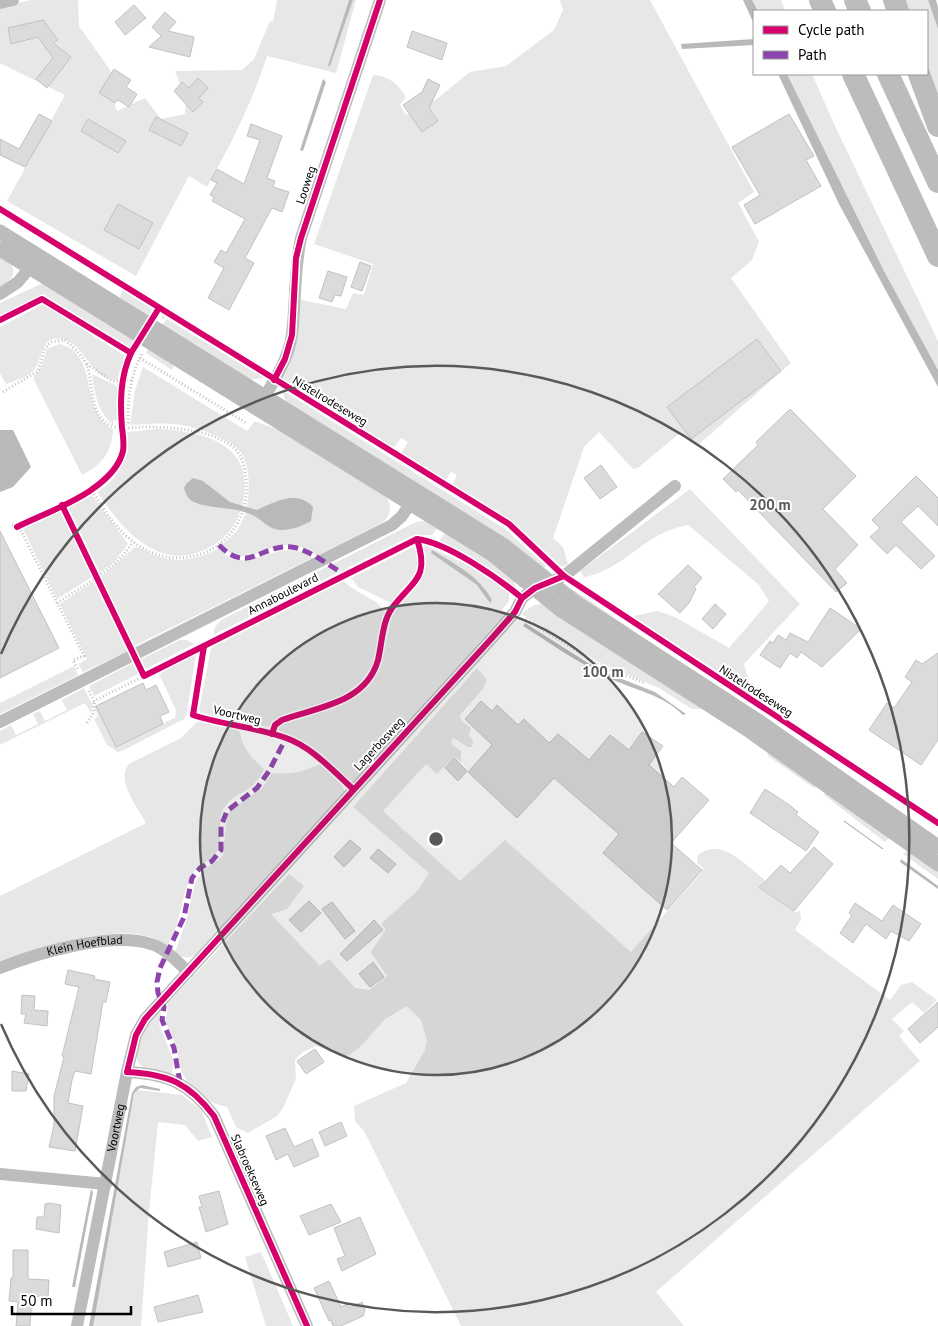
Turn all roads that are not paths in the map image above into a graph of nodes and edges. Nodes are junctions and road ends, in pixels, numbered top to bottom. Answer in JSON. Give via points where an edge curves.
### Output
{"nodes":[{"id":1,"x":13,"y":0,"type":"edge"},
{"id":2,"x":380,"y":0,"type":"edge"},
{"id":3,"x":0,"y":3,"type":"edge"},
{"id":4,"x":853,"y":75,"type":"edge"},
{"id":5,"x":888,"y":75,"type":"edge"},
{"id":6,"x":919,"y":75,"type":"edge"},
{"id":7,"x":938,"y":126,"type":"edge"},
{"id":8,"x":938,"y":182,"type":"edge"},
{"id":9,"x":0,"y":232,"type":"edge"},
{"id":10,"x":0,"y":249,"type":"edge"},
{"id":11,"x":938,"y":256,"type":"edge"},
{"id":12,"x":34,"y":262,"type":"junction"},
{"id":13,"x":0,"y":294,"type":"edge"},
{"id":14,"x":151,"y":333,"type":"junction"},
{"id":15,"x":265,"y":397,"type":"junction"},
{"id":16,"x":257,"y":410,"type":"junction"},
{"id":17,"x":675,"y":486,"type":"dead end"},
{"id":18,"x":414,"y":498,"type":"junction"},
{"id":19,"x":542,"y":585,"type":"junction"},
{"id":20,"x":0,"y":722,"type":"edge"},
{"id":21,"x":938,"y":847,"type":"edge"},
{"id":22,"x":938,"y":864,"type":"edge"},
{"id":23,"x":0,"y":968,"type":"edge"},
{"id":24,"x":188,"y":972,"type":"junction"},
{"id":25,"x":127,"y":1072,"type":"junction"},
{"id":26,"x":0,"y":1174,"type":"edge"},
{"id":27,"x":106,"y":1184,"type":"junction"},
{"id":28,"x":77,"y":1326,"type":"edge"},
{"id":29,"x":307,"y":1326,"type":"edge"}],
"edges":[{"from":1,"to":3,"type":"street"},
{"from":2,"to":15,"type":"street","name":"Looweg","via":[[300,238],[292,335],[285,359]]},
{"from":4,"to":11,"type":"highway"},
{"from":5,"to":8,"type":"highway"},
{"from":6,"to":7,"type":"highway"},
{"from":9,"to":12,"type":"street","name":"Nistelrodeseweg"},
{"from":10,"to":12,"type":"street","name":"Nistelrodeseweg"},
{"from":12,"to":13,"type":"street","via":[[18,282]]},
{"from":12,"to":14,"type":"street","name":"Nistelrodeseweg"},
{"from":14,"to":15,"type":"street","name":"Nistelrodeseweg"},
{"from":14,"to":16,"type":"street","name":"Nistelrodeseweg"},
{"from":15,"to":16,"type":"street","name":"Looweg"},
{"from":15,"to":18,"type":"street","name":"Nistelrodeseweg"},
{"from":16,"to":18,"type":"street","name":"Nistelrodeseweg"},
{"from":17,"to":19,"type":"street","via":[[564,576]]},
{"from":18,"to":19,"type":"street","name":"Nistelrodeseweg","via":[[503,545]]},
{"from":18,"to":20,"type":"street","name":"Annaboulevard","via":[[392,525]]},
{"from":19,"to":21,"type":"street","name":"Nistelrodeseweg","via":[[575,602],[758,721]]},
{"from":19,"to":22,"type":"street","name":"Nistelrodeseweg","via":[[561,610],[747,729]]},
{"from":19,"to":24,"type":"street","name":"Lagerbosweg","via":[[522,598],[515,612]]},
{"from":23,"to":24,"type":"street","name":"Klein Hoefblad","via":[[42,953],[113,940],[153,944]]},
{"from":24,"to":25,"type":"street","name":"Voortweg","via":[[145,1019],[136,1035]]},
{"from":25,"to":27,"type":"street","name":"Voortweg"},
{"from":25,"to":29,"type":"street","name":"Slabroekseweg","via":[[180,1083],[199,1096],[214,1116]]},
{"from":26,"to":27,"type":"street"},
{"from":27,"to":28,"type":"street","name":"Voortweg"}]}
